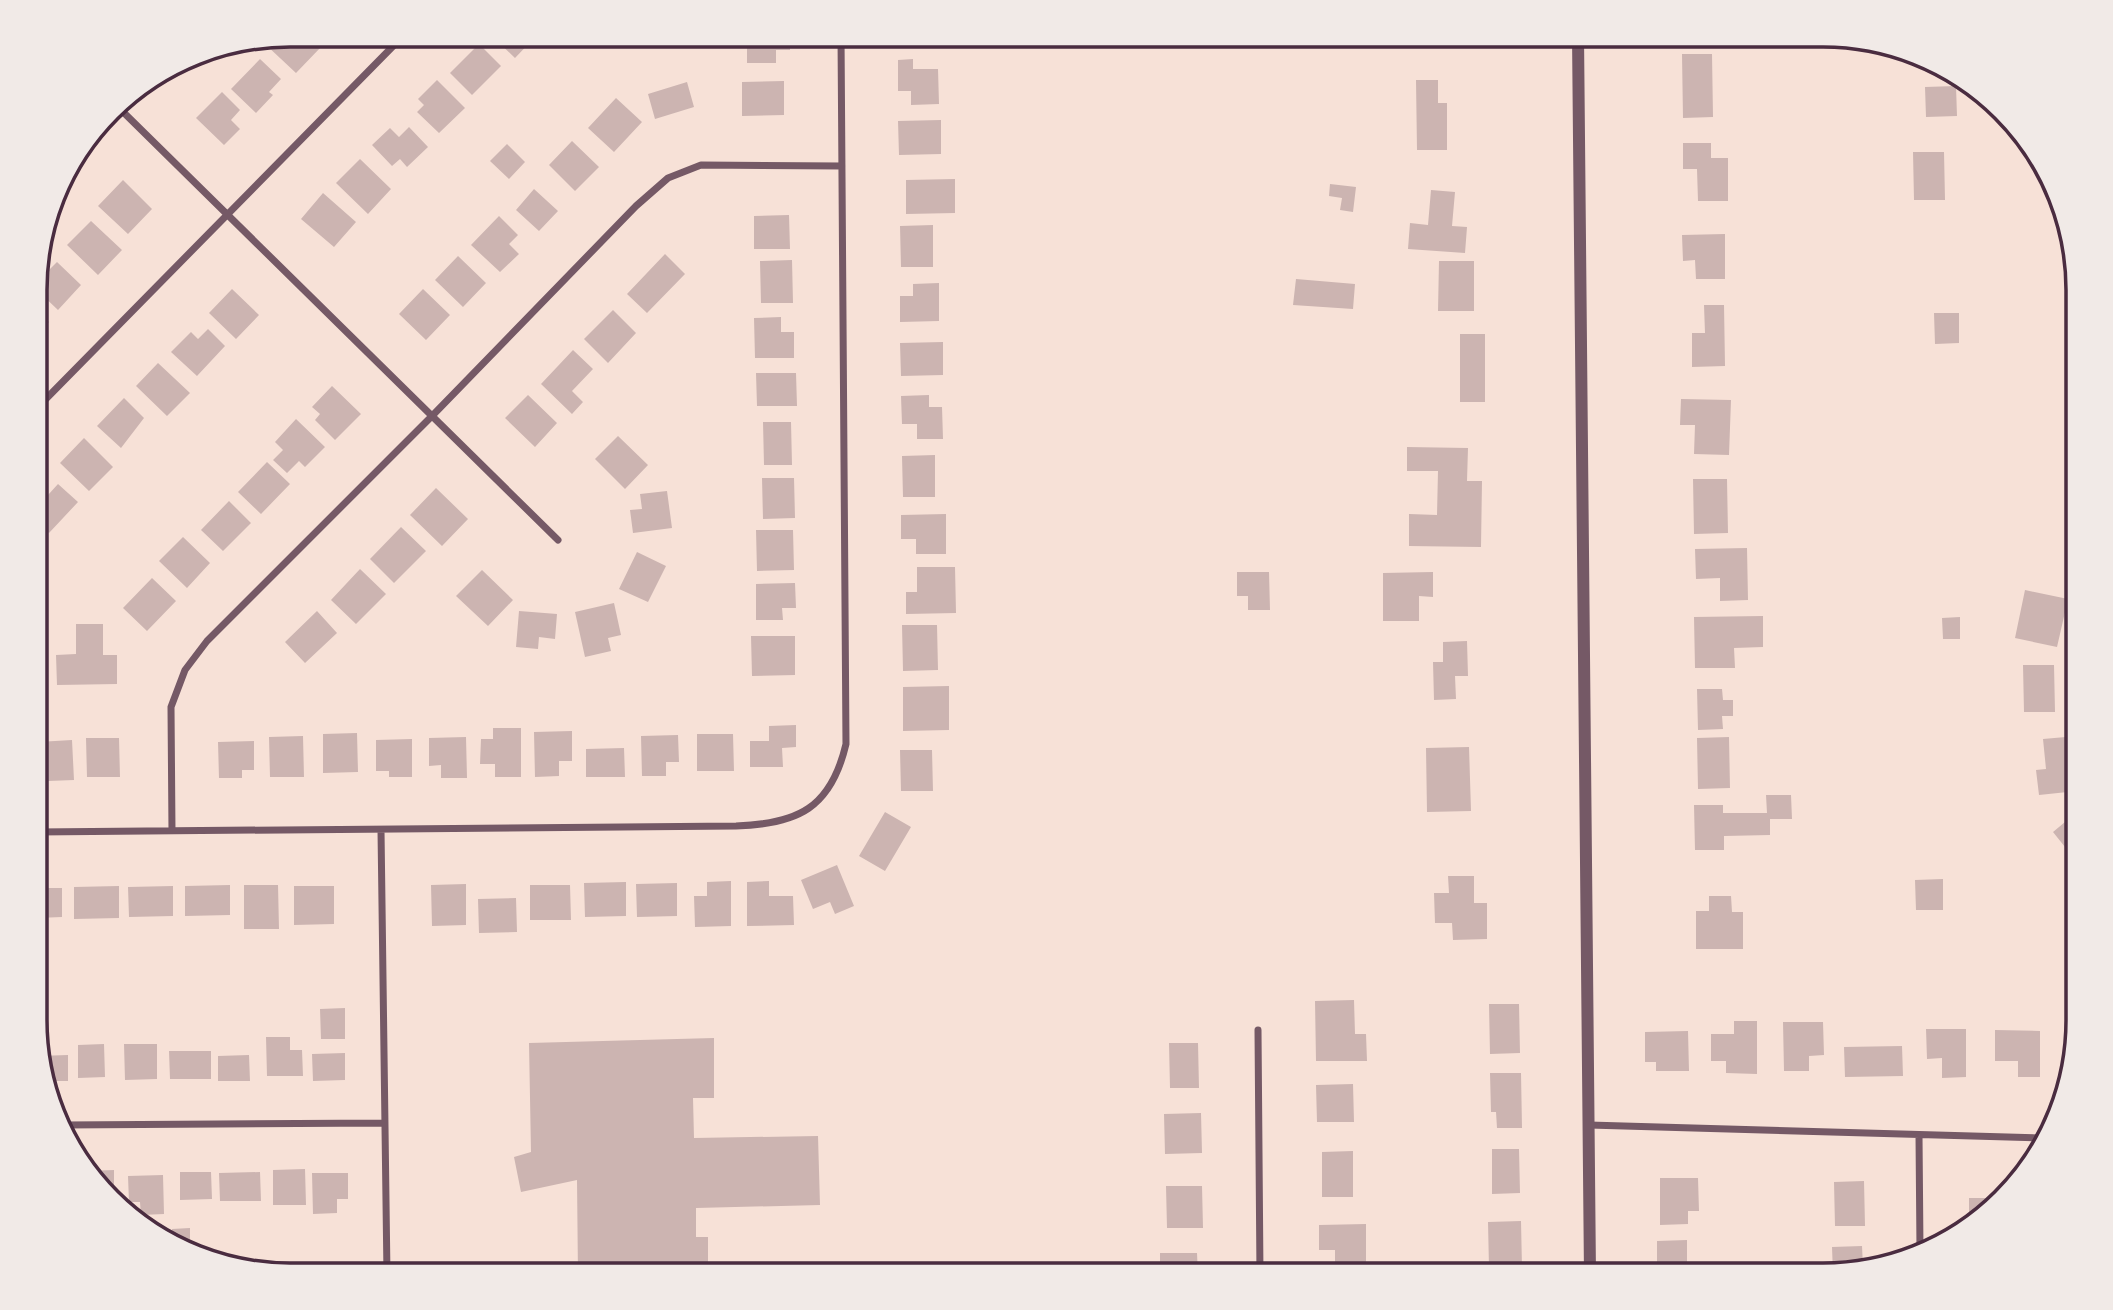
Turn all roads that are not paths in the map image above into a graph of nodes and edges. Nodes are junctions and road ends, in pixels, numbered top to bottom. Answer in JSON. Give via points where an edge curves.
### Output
{"nodes":[{"id":1,"x":392,"y":47,"type":"edge"},
{"id":2,"x":841,"y":47,"type":"edge"},
{"id":3,"x":1578,"y":47,"type":"edge"},
{"id":4,"x":124,"y":114,"type":"edge"},
{"id":5,"x":842,"y":166,"type":"junction"},
{"id":6,"x":228,"y":215,"type":"junction"},
{"id":7,"x":47,"y":398,"type":"edge"},
{"id":8,"x":433,"y":415,"type":"junction"},
{"id":9,"x":558,"y":540,"type":"dead end"},
{"id":10,"x":381,"y":830,"type":"junction"},
{"id":11,"x":172,"y":831,"type":"junction"},
{"id":12,"x":47,"y":832,"type":"edge"},
{"id":13,"x":1258,"y":1030,"type":"dead end"},
{"id":14,"x":384,"y":1123,"type":"junction"},
{"id":15,"x":71,"y":1125,"type":"edge"},
{"id":16,"x":1589,"y":1125,"type":"junction"},
{"id":17,"x":1919,"y":1135,"type":"junction"},
{"id":18,"x":2035,"y":1138,"type":"edge"},
{"id":19,"x":1920,"y":1242,"type":"edge"},
{"id":20,"x":1260,"y":1262,"type":"edge"},
{"id":21,"x":1590,"y":1262,"type":"edge"},
{"id":22,"x":387,"y":1263,"type":"edge"}],
"edges":[{"from":1,"to":6,"type":"street"},
{"from":2,"to":5,"type":"street"},
{"from":3,"to":16,"type":"street"},
{"from":4,"to":6,"type":"street"},
{"from":5,"to":8,"type":"street","via":[[701,165],[668,178]]},
{"from":5,"to":10,"type":"street","via":[[846,744],[840,767],[817,803],[772,825]]},
{"from":6,"to":7,"type":"street"},
{"from":6,"to":8,"type":"street"},
{"from":8,"to":9,"type":"street"},
{"from":8,"to":11,"type":"street","via":[[207,641],[185,670],[171,707]]},
{"from":10,"to":11,"type":"street"},
{"from":10,"to":14,"type":"street"},
{"from":11,"to":12,"type":"street"},
{"from":13,"to":20,"type":"street"},
{"from":14,"to":15,"type":"street"},
{"from":14,"to":22,"type":"street"},
{"from":16,"to":17,"type":"street"},
{"from":16,"to":21,"type":"street"},
{"from":17,"to":18,"type":"street"},
{"from":17,"to":19,"type":"street"}]}
